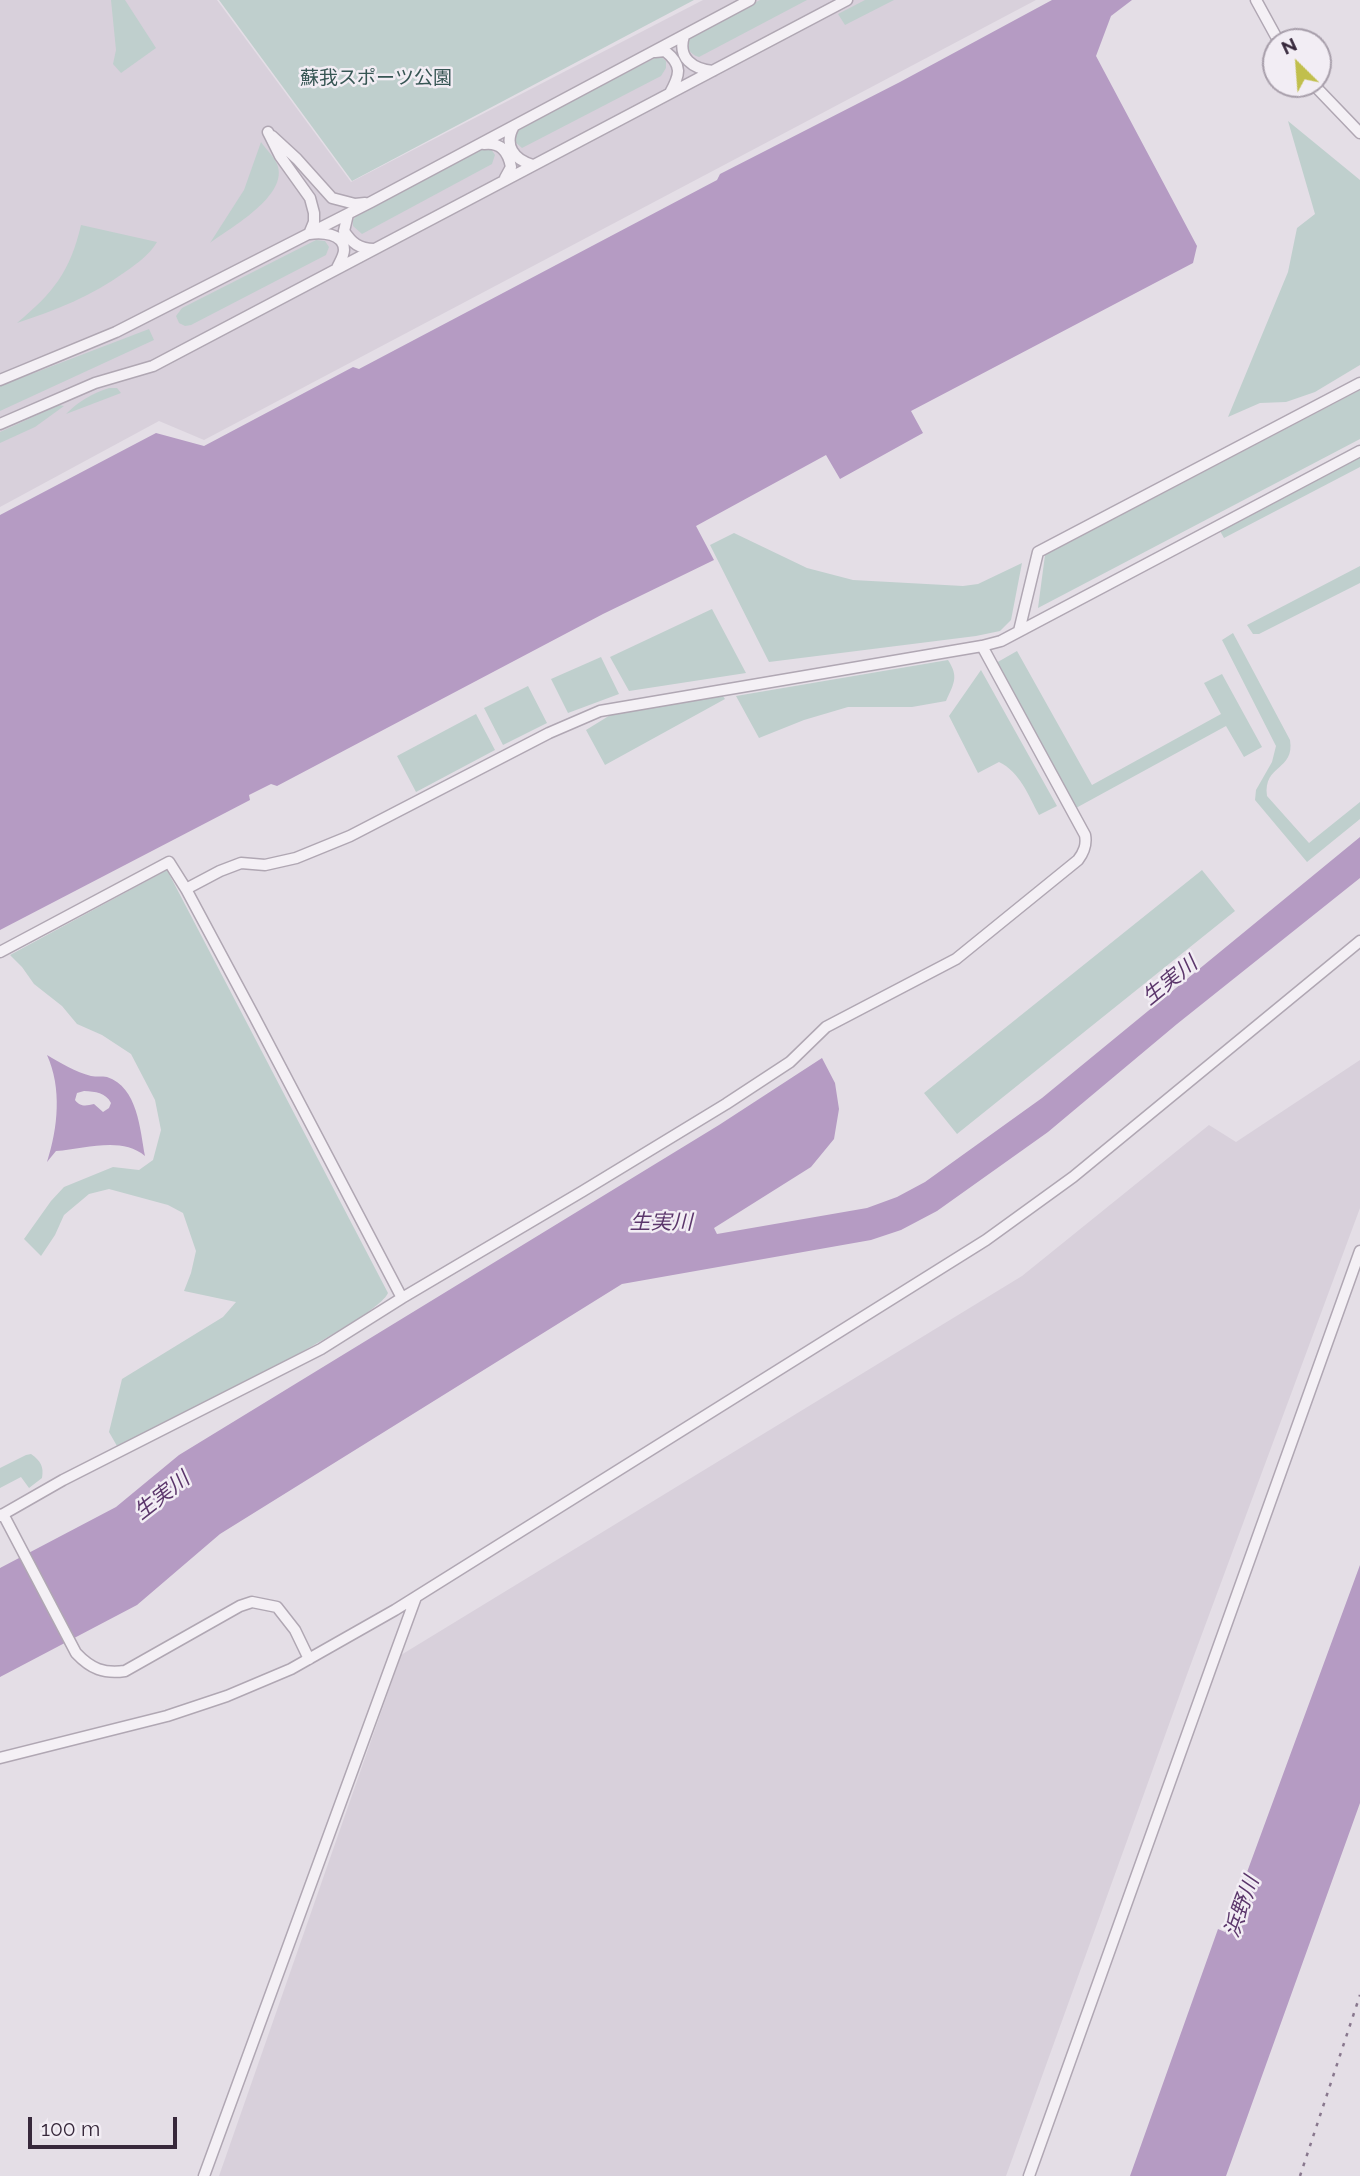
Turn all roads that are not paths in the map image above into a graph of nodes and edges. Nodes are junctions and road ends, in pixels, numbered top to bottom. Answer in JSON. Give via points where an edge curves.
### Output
{"nodes":[{"id":1,"x":751,"y":0,"type":"edge"},
{"id":2,"x":847,"y":0,"type":"edge"},
{"id":3,"x":1256,"y":0,"type":"edge"},
{"id":4,"x":1271,"y":28,"type":"edge"},
{"id":5,"x":684,"y":36,"type":"junction"},
{"id":6,"x":655,"y":52,"type":"junction"},
{"id":7,"x":713,"y":71,"type":"junction"},
{"id":8,"x":670,"y":93,"type":"junction"},
{"id":9,"x":1327,"y":98,"type":"edge"},
{"id":10,"x":514,"y":126,"type":"junction"},
{"id":11,"x":1360,"y":132,"type":"edge"},
{"id":12,"x":481,"y":144,"type":"junction"},
{"id":13,"x":533,"y":164,"type":"junction"},
{"id":14,"x":502,"y":181,"type":"junction"},
{"id":15,"x":371,"y":202,"type":"junction"},
{"id":16,"x":348,"y":214,"type":"junction"},
{"id":17,"x":309,"y":234,"type":"junction"},
{"id":18,"x":374,"y":249,"type":"junction"},
{"id":19,"x":337,"y":268,"type":"junction"},
{"id":20,"x":0,"y":380,"type":"edge"},
{"id":21,"x":1360,"y":383,"type":"edge"},
{"id":22,"x":0,"y":424,"type":"edge"},
{"id":23,"x":1360,"y":451,"type":"edge"},
{"id":24,"x":1019,"y":631,"type":"junction"},
{"id":25,"x":982,"y":646,"type":"junction"},
{"id":26,"x":186,"y":889,"type":"junction"},
{"id":27,"x":1360,"y":941,"type":"edge"},
{"id":28,"x":0,"y":952,"type":"edge"},
{"id":29,"x":1360,"y":1251,"type":"edge"},
{"id":30,"x":402,"y":1298,"type":"junction"},
{"id":31,"x":2,"y":1515,"type":"edge"},
{"id":32,"x":416,"y":1596,"type":"junction"},
{"id":33,"x":309,"y":1659,"type":"junction"},
{"id":34,"x":0,"y":1758,"type":"edge"},
{"id":35,"x":204,"y":2176,"type":"edge"},
{"id":36,"x":1029,"y":2176,"type":"edge"}],
"edges":[{"from":1,"to":5,"type":"street"},
{"from":2,"to":7,"type":"street"},
{"from":3,"to":4,"type":"street"},
{"from":5,"to":6,"type":"street"},
{"from":5,"to":7,"type":"street","via":[[682,52],[687,59],[693,66]]},
{"from":6,"to":8,"type":"street","via":[[665,51],[676,60],[679,75]]},
{"from":6,"to":10,"type":"street"},
{"from":7,"to":8,"type":"street"},
{"from":8,"to":13,"type":"street"},
{"from":9,"to":11,"type":"street"},
{"from":10,"to":12,"type":"street"},
{"from":10,"to":13,"type":"street","via":[[509,134],[512,152]]},
{"from":12,"to":14,"type":"street","via":[[501,146],[509,159],[511,167]]},
{"from":12,"to":15,"type":"street"},
{"from":13,"to":14,"type":"street"},
{"from":14,"to":18,"type":"street"},
{"from":15,"to":16,"type":"street"},
{"from":15,"to":17,"type":"street","via":[[355,204],[332,198],[268,132],[310,198],[314,222]]},
{"from":16,"to":17,"type":"street"},
{"from":16,"to":18,"type":"street","via":[[344,231],[349,239],[355,246]]},
{"from":17,"to":19,"type":"street","via":[[328,234],[341,242],[344,250]]},
{"from":17,"to":20,"type":"street","via":[[116,332]]},
{"from":18,"to":19,"type":"street"},
{"from":19,"to":22,"type":"street","via":[[153,366],[95,383]]},
{"from":21,"to":24,"type":"street","via":[[1038,552]]},
{"from":23,"to":24,"type":"street"},
{"from":24,"to":25,"type":"street"},
{"from":25,"to":26,"type":"street","via":[[600,711],[350,836],[296,858],[241,863]]},
{"from":25,"to":30,"type":"street","via":[[1085,835],[1078,860],[956,959],[825,1027],[790,1062],[726,1104]]},
{"from":26,"to":28,"type":"street","via":[[169,862]]},
{"from":26,"to":30,"type":"street"},
{"from":27,"to":32,"type":"street","via":[[1073,1177],[986,1240]]},
{"from":29,"to":36,"type":"street"},
{"from":30,"to":31,"type":"street","via":[[321,1349]]},
{"from":31,"to":33,"type":"street","via":[[71,1644],[84,1662],[96,1669],[109,1673],[139,1665],[252,1602],[277,1607]]},
{"from":32,"to":33,"type":"street"},
{"from":32,"to":35,"type":"street"},
{"from":33,"to":34,"type":"street","via":[[227,1696],[167,1716]]}]}
